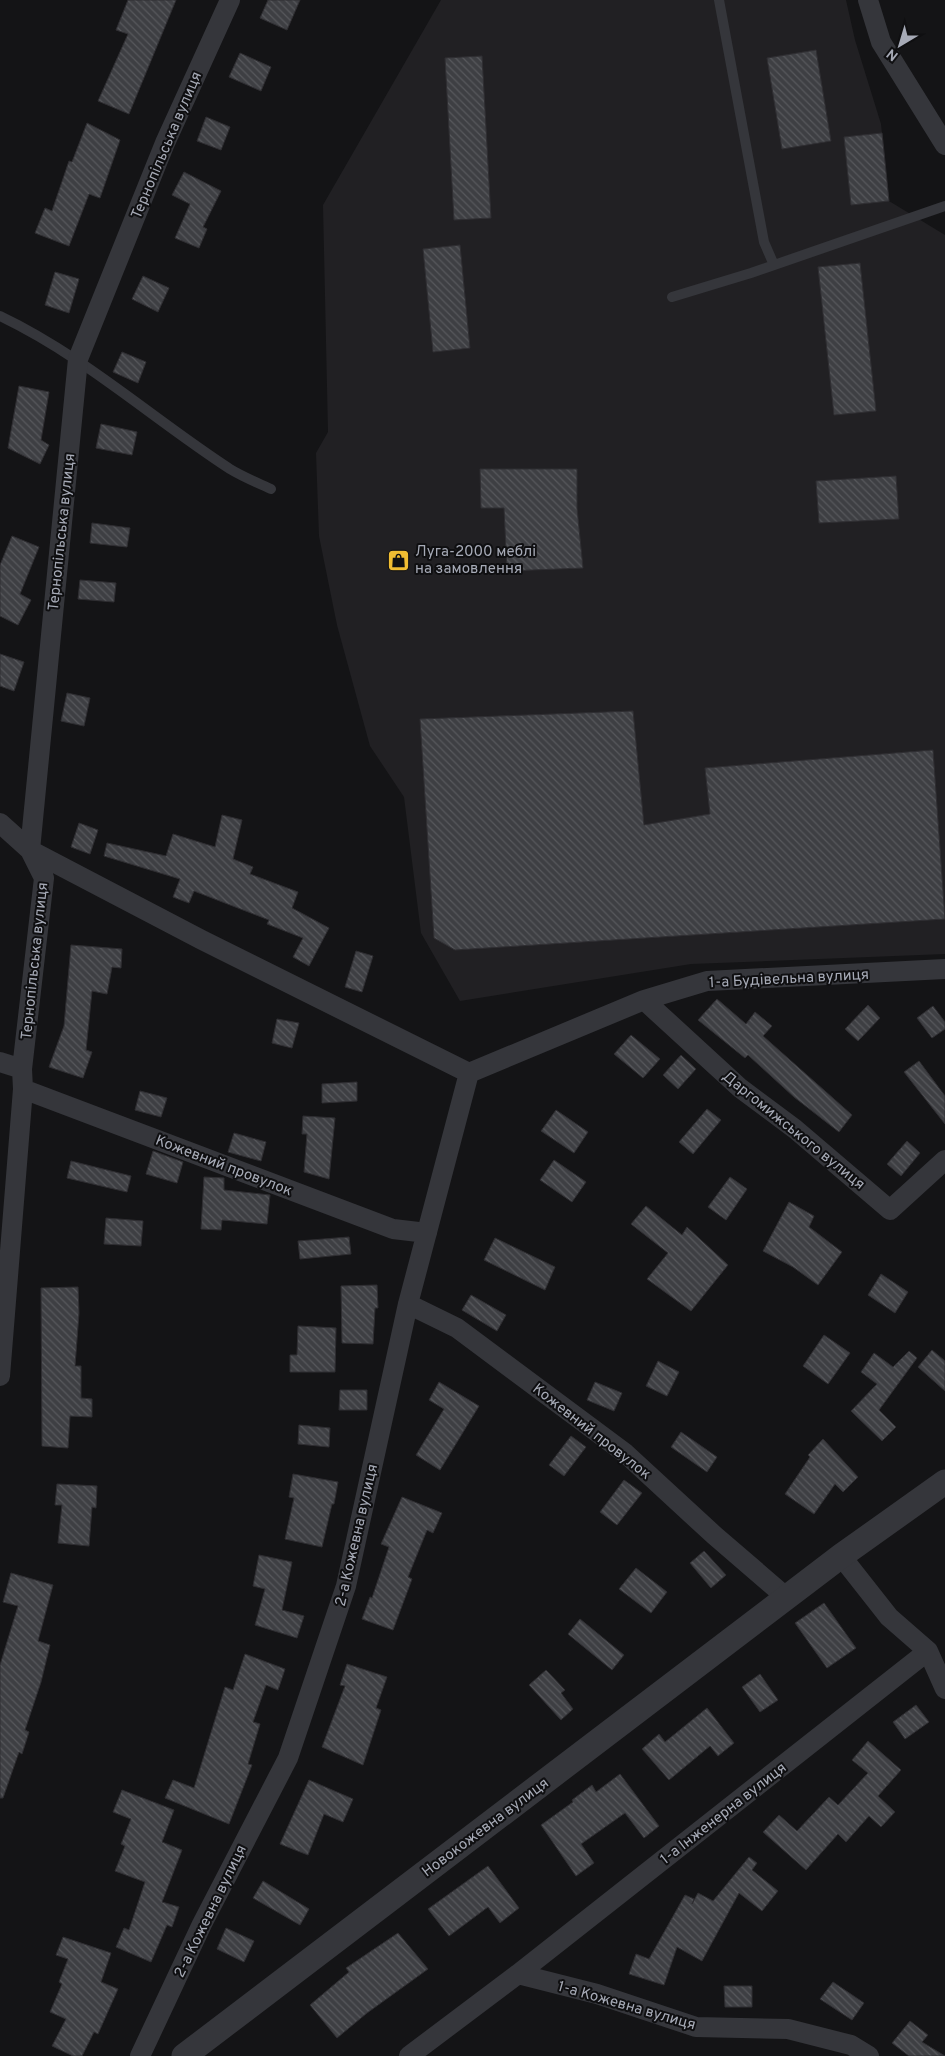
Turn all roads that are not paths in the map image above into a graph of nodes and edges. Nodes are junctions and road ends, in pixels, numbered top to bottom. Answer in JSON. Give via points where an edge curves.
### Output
{"nodes":[{"id":1,"x":230,"y":0,"type":"edge"},
{"id":2,"x":719,"y":0,"type":"edge"},
{"id":3,"x":868,"y":0,"type":"edge"},
{"id":4,"x":945,"y":145,"type":"edge"},
{"id":5,"x":945,"y":206,"type":"edge"},
{"id":6,"x":774,"y":266,"type":"junction"},
{"id":7,"x":672,"y":297,"type":"dead end"},
{"id":8,"x":0,"y":316,"type":"edge"},
{"id":9,"x":78,"y":359,"type":"junction"},
{"id":10,"x":271,"y":489,"type":"dead end"},
{"id":11,"x":0,"y":823,"type":"edge"},
{"id":12,"x":30,"y":850,"type":"junction"},
{"id":13,"x":945,"y":969,"type":"edge"},
{"id":14,"x":644,"y":1000,"type":"junction"},
{"id":15,"x":0,"y":1062,"type":"edge"},
{"id":16,"x":469,"y":1073,"type":"junction"},
{"id":17,"x":23,"y":1079,"type":"junction"},
{"id":18,"x":945,"y":1160,"type":"edge"},
{"id":19,"x":427,"y":1233,"type":"junction"},
{"id":20,"x":408,"y":1304,"type":"junction"},
{"id":21,"x":0,"y":1376,"type":"edge"},
{"id":22,"x":945,"y":1482,"type":"edge"},
{"id":23,"x":841,"y":1556,"type":"junction"},
{"id":24,"x":786,"y":1598,"type":"junction"},
{"id":25,"x":928,"y":1651,"type":"junction"},
{"id":26,"x":945,"y":1689,"type":"edge"},
{"id":27,"x":518,"y":1974,"type":"junction"},
{"id":28,"x":140,"y":2056,"type":"edge"},
{"id":29,"x":184,"y":2056,"type":"edge"},
{"id":30,"x":409,"y":2056,"type":"edge"},
{"id":31,"x":870,"y":2056,"type":"edge"}],
"edges":[{"from":1,"to":9,"type":"street","name":"Тернопільська вулиця","via":[[165,143]]},
{"from":2,"to":6,"type":"lane","via":[[764,242]]},
{"from":3,"to":4,"type":"street","via":[[881,42]]},
{"from":5,"to":6,"type":"lane"},
{"from":6,"to":7,"type":"lane"},
{"from":8,"to":9,"type":"lane"},
{"from":9,"to":10,"type":"lane","via":[[232,470]]},
{"from":9,"to":12,"type":"street","name":"Тернопільська вулиця"},
{"from":11,"to":12,"type":"street"},
{"from":12,"to":16,"type":"street"},
{"from":12,"to":17,"type":"street","name":"Тернопільська вулиця","via":[[44,878]]},
{"from":13,"to":14,"type":"street","name":"1-а Будівельна вулиця","via":[[707,981]]},
{"from":14,"to":16,"type":"street","name":"1-а Будівельна вулиця"},
{"from":14,"to":18,"type":"street","name":"Даргомижського вулиця","via":[[740,1088],[795,1129],[890,1210]]},
{"from":15,"to":17,"type":"street","name":"Кожевний провулок"},
{"from":16,"to":19,"type":"street","name":"2-а Кожевна вулиця"},
{"from":17,"to":19,"type":"street","name":"Кожевний провулок","via":[[394,1229]]},
{"from":17,"to":21,"type":"street","name":"Тернопільська вулиця"},
{"from":19,"to":20,"type":"street","name":"2-а Кожевна вулиця"},
{"from":20,"to":24,"type":"street","name":"Кожевний провулок","via":[[457,1328],[625,1453]]},
{"from":20,"to":28,"type":"street","name":"2-а Кожевна вулиця","via":[[346,1586],[288,1758],[202,1924]]},
{"from":22,"to":23,"type":"street"},
{"from":23,"to":24,"type":"street"},
{"from":23,"to":25,"type":"street","via":[[888,1617]]},
{"from":24,"to":29,"type":"street","name":"Новокожевна вулиця"},
{"from":25,"to":26,"type":"street"},
{"from":25,"to":27,"type":"street","name":"1-а Інженерна вулиця"},
{"from":27,"to":30,"type":"street"},
{"from":27,"to":31,"type":"street","name":"1-а Кожевна вулиця","via":[[597,1994],[696,2027],[788,2029],[851,2045]]}]}
